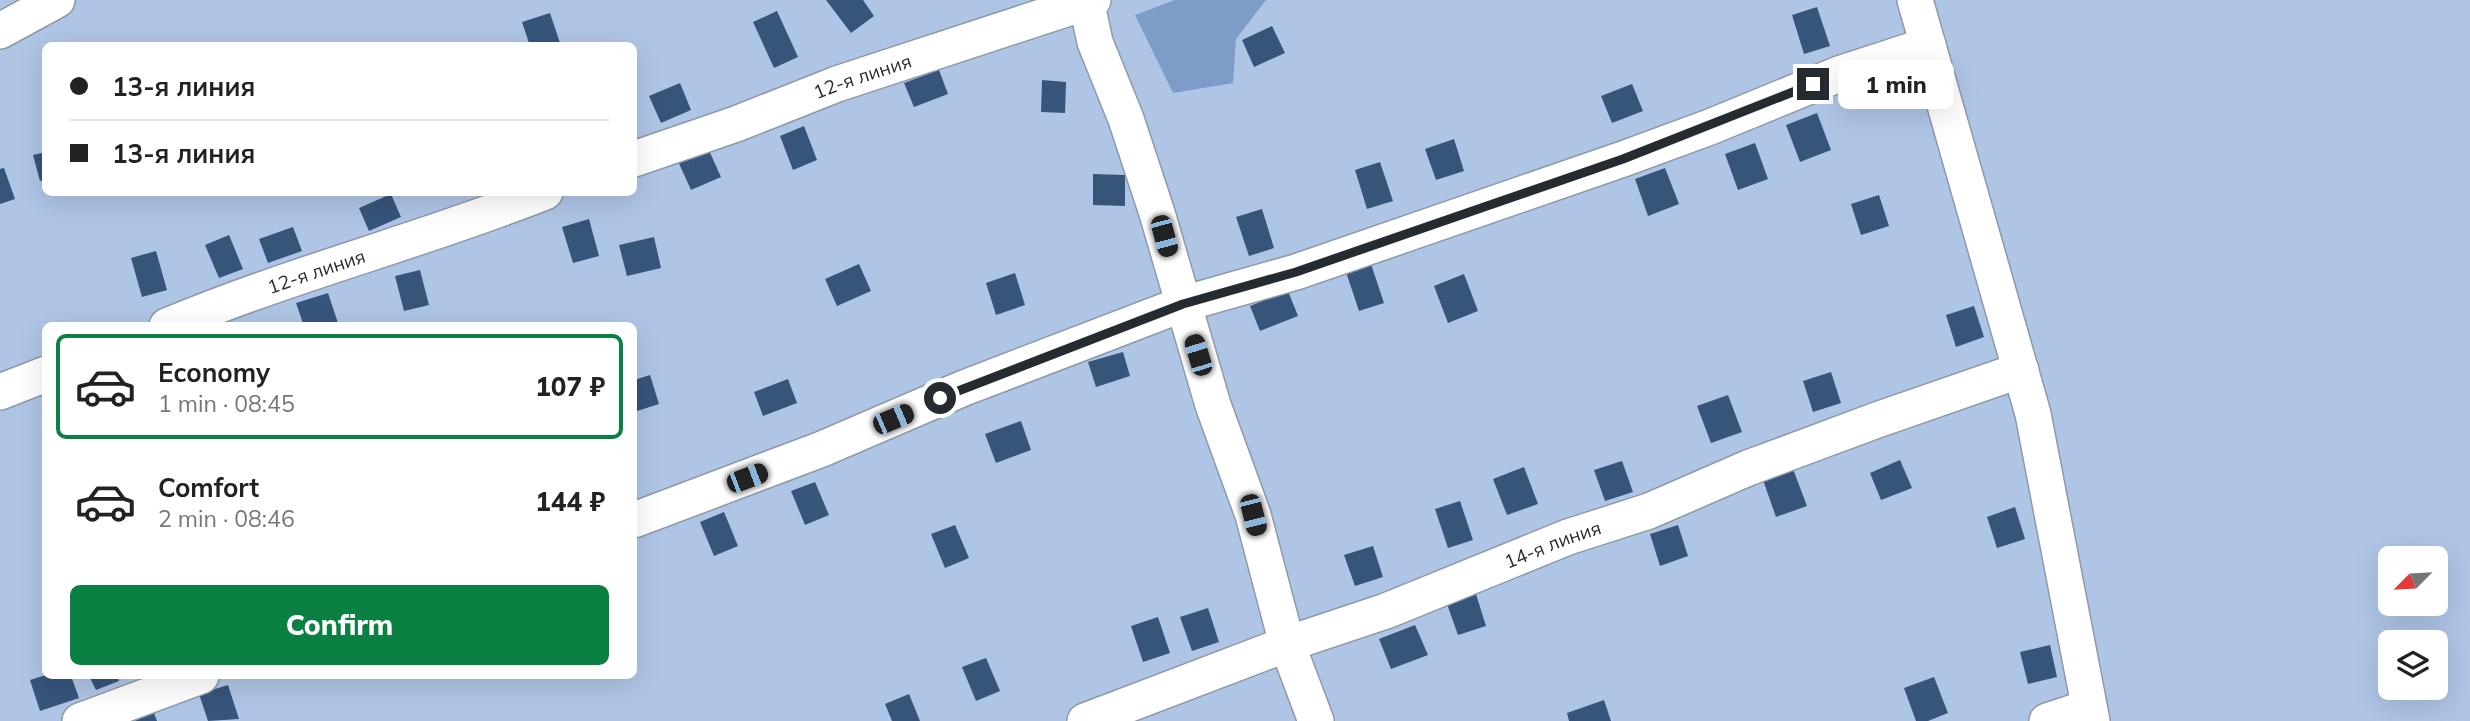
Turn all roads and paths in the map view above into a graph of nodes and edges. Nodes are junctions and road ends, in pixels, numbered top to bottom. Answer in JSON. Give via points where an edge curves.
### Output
{"nodes":[{"id":1,"x":57,"y":0,"type":"edge"},
{"id":2,"x":1915,"y":0,"type":"edge"},
{"id":3,"x":1088,"y":1,"type":"edge"},
{"id":4,"x":0,"y":31,"type":"edge"},
{"id":5,"x":1928,"y":45,"type":"junction"},
{"id":6,"x":637,"y":158,"type":"edge"},
{"id":7,"x":535,"y":196,"type":"edge"},
{"id":8,"x":1183,"y":304,"type":"junction"},
{"id":9,"x":177,"y":322,"type":"edge"},
{"id":10,"x":2021,"y":370,"type":"junction"},
{"id":11,"x":42,"y":376,"type":"edge"},
{"id":12,"x":0,"y":392,"type":"edge"},
{"id":13,"x":637,"y":519,"type":"edge"},
{"id":14,"x":1287,"y":644,"type":"junction"},
{"id":15,"x":193,"y":679,"type":"edge"},
{"id":16,"x":2091,"y":714,"type":"edge"},
{"id":17,"x":80,"y":721,"type":"edge"},
{"id":18,"x":1084,"y":721,"type":"edge"},
{"id":19,"x":1316,"y":721,"type":"edge"},
{"id":20,"x":2047,"y":721,"type":"edge"}],
"edges":[{"from":1,"to":4,"type":"street"},
{"from":2,"to":5,"type":"street"},
{"from":3,"to":6,"type":"street","name":"12-я линия","via":[[837,84]]},
{"from":3,"to":8,"type":"street","via":[[1095,42],[1154,202]]},
{"from":5,"to":8,"type":"street","via":[[1839,74],[1623,159],[1296,272]]},
{"from":5,"to":10,"type":"street"},
{"from":7,"to":9,"type":"street","name":"12-я линия","via":[[478,219],[236,297]]},
{"from":8,"to":13,"type":"street"},
{"from":8,"to":14,"type":"street","via":[[1253,515]]},
{"from":10,"to":14,"type":"street","name":"14-я линия","via":[[1877,419],[1649,511],[1568,537],[1385,611]]},
{"from":10,"to":16,"type":"street"},
{"from":11,"to":12,"type":"street"},
{"from":14,"to":18,"type":"street","name":"14-я линия"},
{"from":14,"to":19,"type":"street"},
{"from":15,"to":17,"type":"street"},
{"from":16,"to":20,"type":"street"}]}
